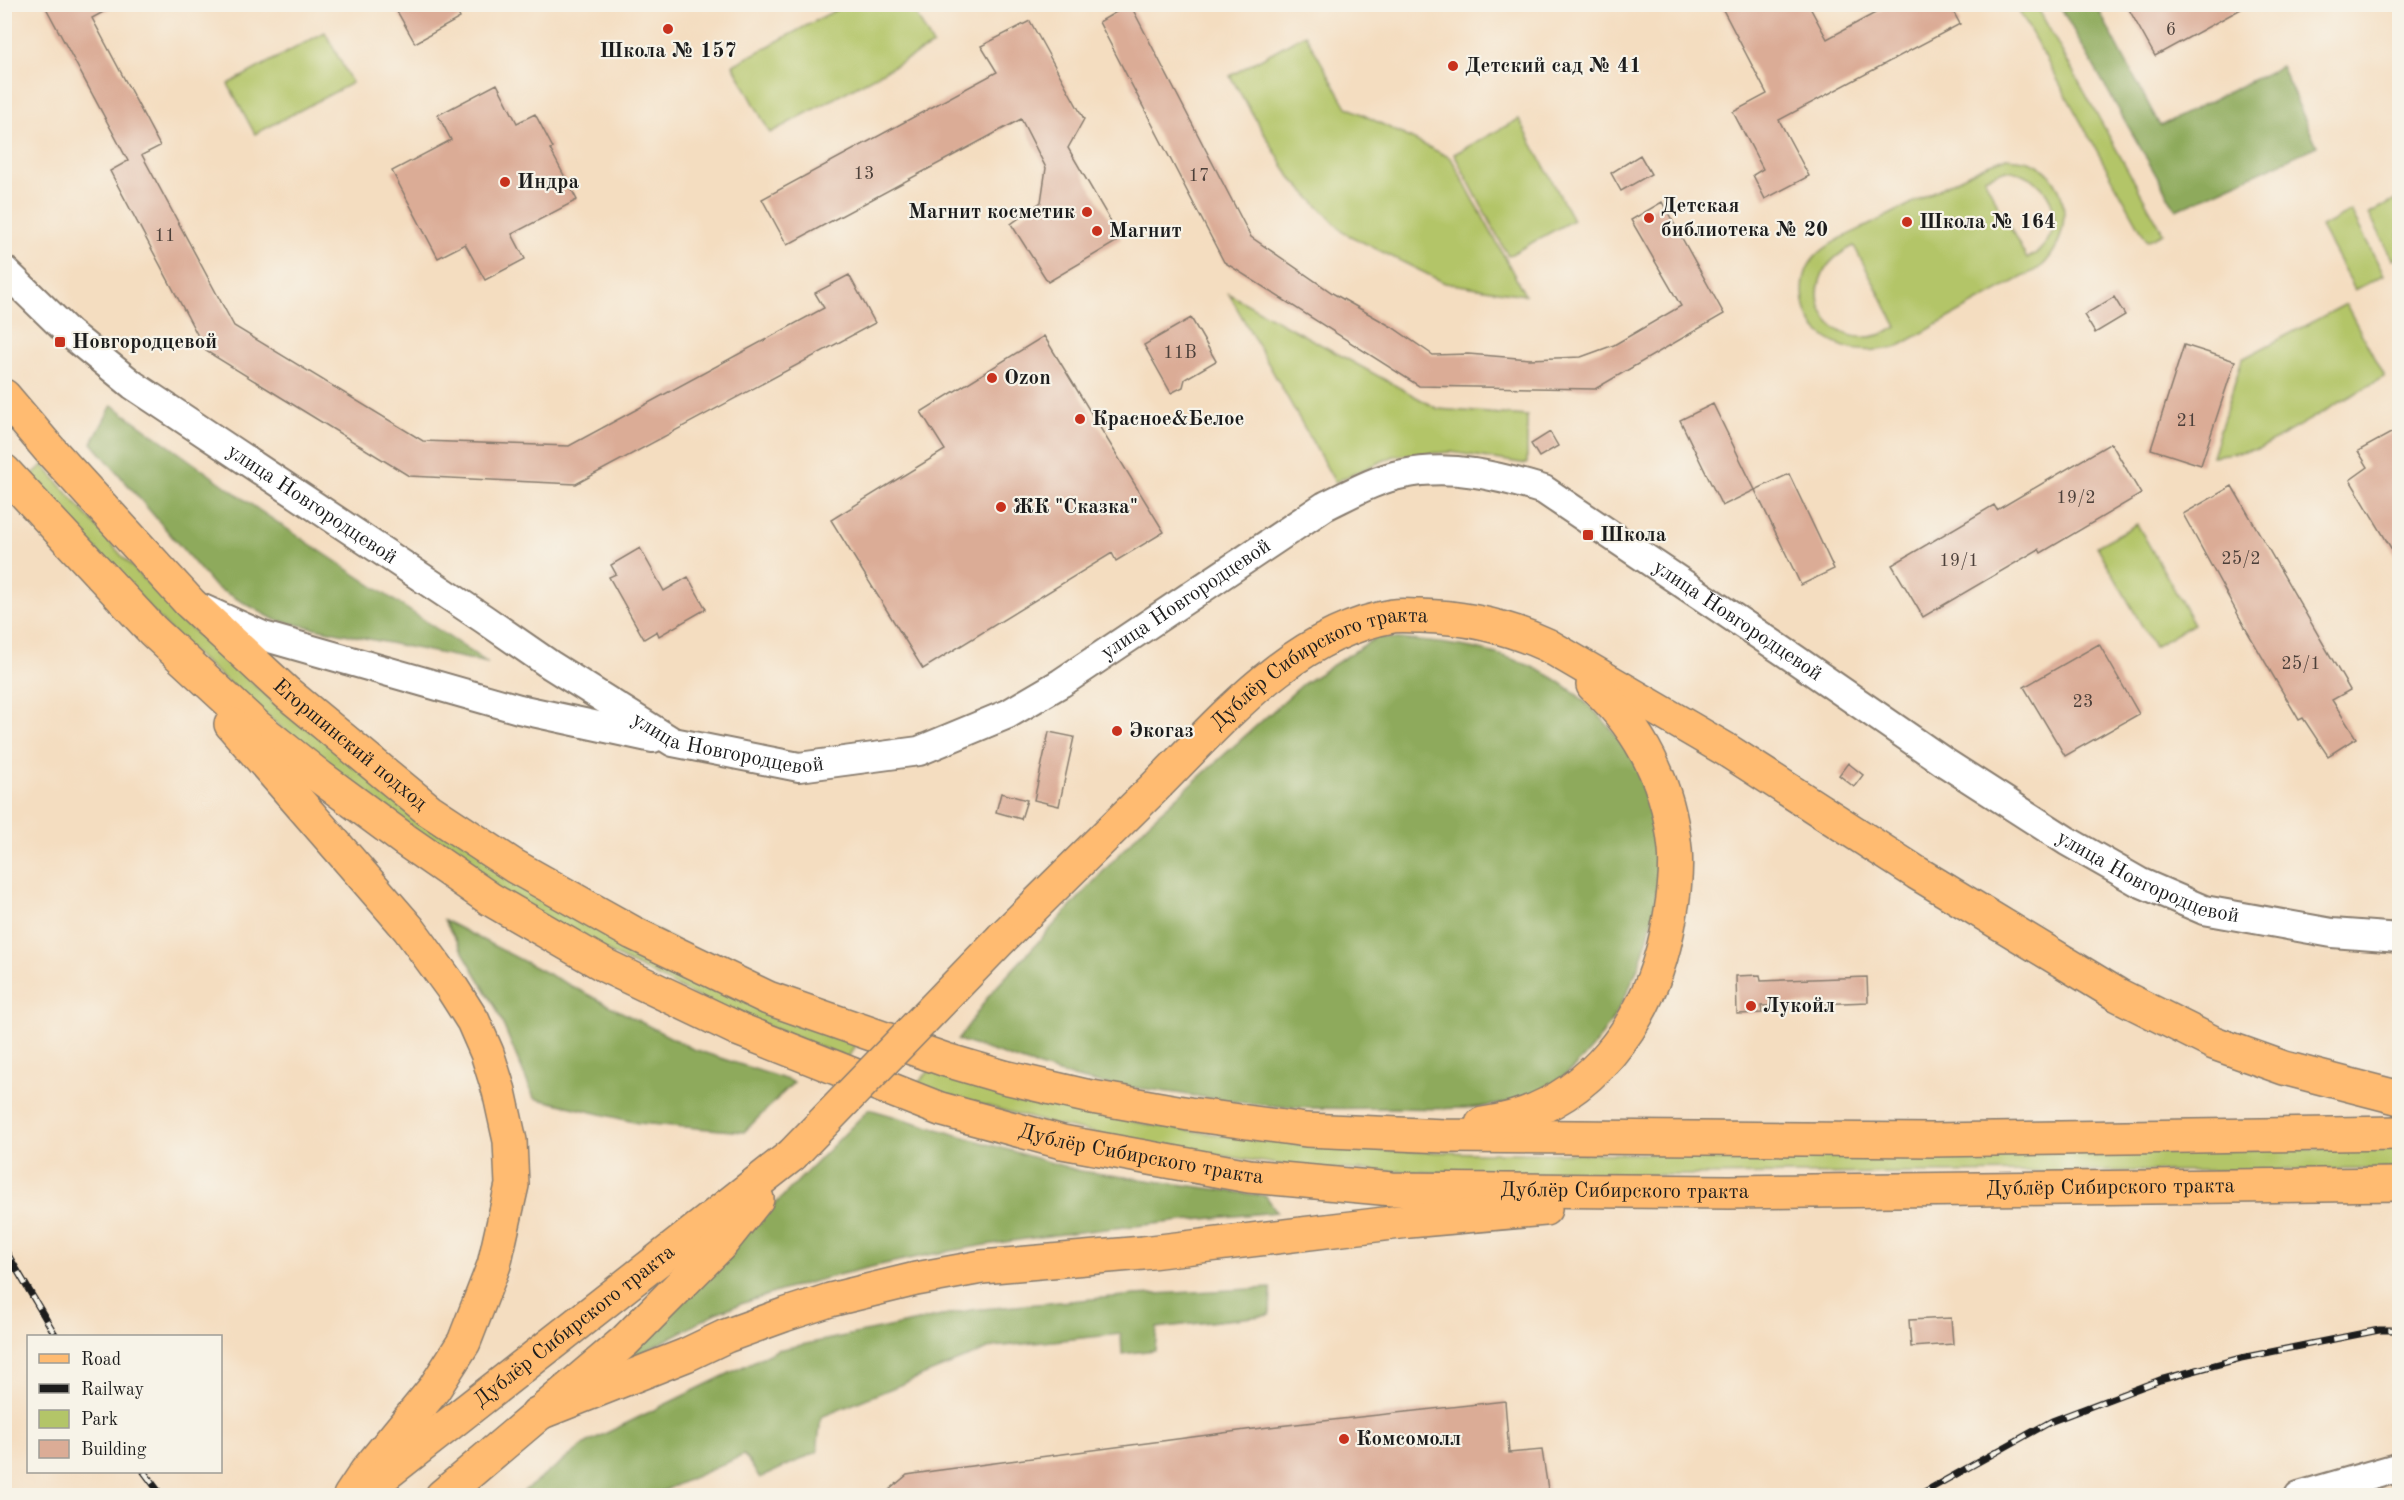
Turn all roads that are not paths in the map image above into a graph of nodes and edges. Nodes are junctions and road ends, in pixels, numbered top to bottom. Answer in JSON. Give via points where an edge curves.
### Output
{"nodes":[{"id":1,"x":4,"y":270,"type":"edge"},
{"id":2,"x":4,"y":396,"type":"edge"},
{"id":3,"x":4,"y":471,"type":"edge"},
{"id":4,"x":190,"y":603,"type":"junction"},
{"id":5,"x":153,"y":631,"type":"junction"},
{"id":6,"x":1547,"y":645,"type":"junction"},
{"id":7,"x":549,"y":664,"type":"junction"},
{"id":8,"x":519,"y":709,"type":"junction"},
{"id":9,"x":673,"y":742,"type":"junction"},
{"id":10,"x":2400,"y":939,"type":"edge"},
{"id":11,"x":768,"y":998,"type":"joint"},
{"id":12,"x":740,"y":1030,"type":"joint"},
{"id":13,"x":2400,"y":1098,"type":"edge"},
{"id":14,"x":1189,"y":1114,"type":"junction"},
{"id":15,"x":2400,"y":1133,"type":"edge"},
{"id":16,"x":792,"y":1155,"type":"junction"},
{"id":17,"x":2400,"y":1184,"type":"edge"},
{"id":18,"x":1729,"y":1192,"type":"junction"},
{"id":19,"x":537,"y":1414,"type":"junction"},
{"id":20,"x":2400,"y":1467,"type":"edge"},
{"id":21,"x":350,"y":1496,"type":"edge"},
{"id":22,"x":359,"y":1496,"type":"edge"},
{"id":23,"x":442,"y":1496,"type":"edge"},
{"id":24,"x":2299,"y":1496,"type":"edge"}],
"edges":[{"from":1,"to":7,"type":"street","name":"улица Новгородцевой","via":[[69,333],[133,385]]},
{"from":2,"to":4,"type":"main road","name":"Егоршинский подход"},
{"from":3,"to":5,"type":"main road","name":"Егоршинский подход"},
{"from":4,"to":8,"type":"street","via":[[263,636]]},
{"from":4,"to":11,"type":"main road","name":"Егоршинский подход","via":[[287,693],[429,810],[514,866],[633,933]]},
{"from":5,"to":12,"type":"main road","name":"Егоршинский подход","via":[[256,726],[471,886],[606,966]]},
{"from":5,"to":21,"type":"main road","via":[[409,929],[473,1021],[499,1091],[510,1142],[513,1185],[494,1265],[464,1342],[434,1389]]},
{"from":6,"to":13,"type":"main road","name":"Дублёр Сибирского тракта","via":[[1725,749],[2118,996],[2214,1043],[2284,1068]]},
{"from":6,"to":14,"type":"main road","name":"Дублёр Сибирского тракта","via":[[1602,693],[1634,730],[1657,773],[1667,806],[1675,849],[1675,887],[1667,936],[1656,975],[1624,1039],[1592,1074],[1571,1089],[1543,1105],[1498,1122],[1475,1125]]},
{"from":6,"to":16,"type":"main road","name":"Дублёр Сибирского тракта","bridge":true,"via":[[1520,632],[1449,616],[1394,616],[1351,628],[1299,656],[1255,690],[1002,938]]},
{"from":7,"to":8,"type":"street","via":[[552,697],[543,705]]},
{"from":7,"to":9,"type":"street","name":"улица Новгородцевой"},
{"from":8,"to":9,"type":"street"},
{"from":9,"to":10,"type":"street","name":"улица Новгородцевой","via":[[799,767],[919,751],[1008,714],[1060,683],[1325,506],[1401,474],[1464,471],[1544,490],[1944,762],[2139,882],[2205,910],[2332,933]]},
{"from":11,"to":14,"type":"main road","name":"Дублёр Сибирского тракта","via":[[1004,1077]]},
{"from":12,"to":18,"type":"main road","name":"Дублёр Сибирского тракта","via":[[940,1109],[1062,1142],[1249,1176],[1392,1189]]},
{"from":14,"to":15,"type":"main road","name":"Дублёр Сибирского тракта","via":[[1306,1130],[1445,1136],[1932,1140]]},
{"from":16,"to":19,"type":"main road","name":"Дублёр Сибирского тракта","via":[[721,1244],[625,1341]]},
{"from":16,"to":22,"type":"main road","name":"Дублёр Сибирского тракта"},
{"from":17,"to":18,"type":"main road","name":"Дублёр Сибирского тракта"},
{"from":18,"to":19,"type":"main road","name":"Дублёр Сибирского тракта","via":[[1409,1221],[1143,1253],[982,1267],[916,1279],[830,1299],[726,1336]]},
{"from":19,"to":23,"type":"main road","name":"Дублёр Сибирского тракта"},
{"from":20,"to":24,"type":"street"}]}
